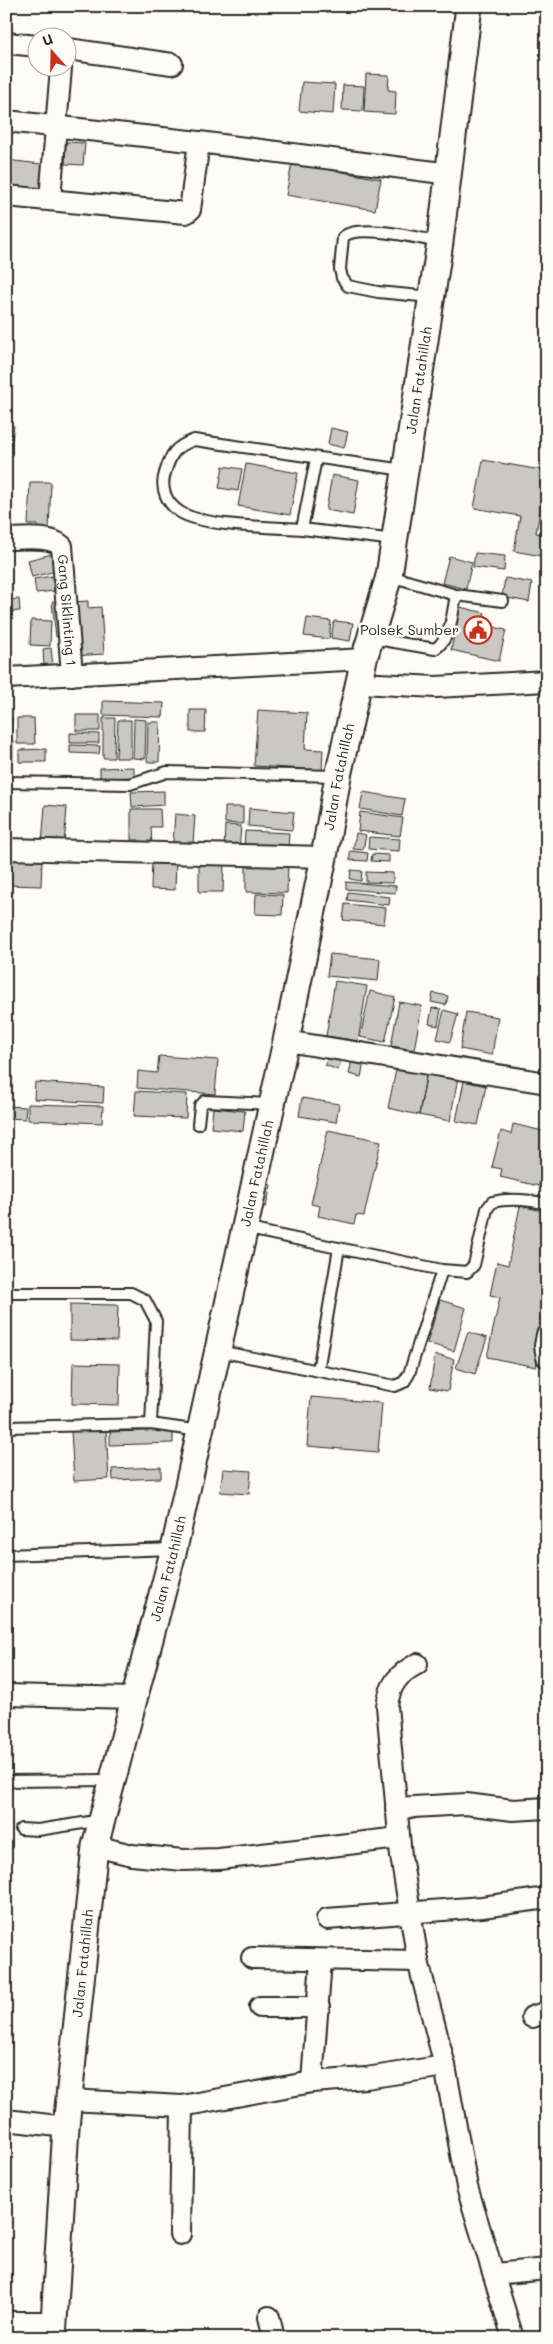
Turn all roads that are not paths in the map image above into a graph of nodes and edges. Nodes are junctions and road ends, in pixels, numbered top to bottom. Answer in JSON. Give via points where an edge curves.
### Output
{"nodes":[{"id":1,"x":469,"y":6,"type":"edge"},
{"id":2,"x":6,"y":43,"type":"edge"},
{"id":3,"x":28,"y":45,"type":"edge"},
{"id":4,"x":78,"y":50,"type":"edge"},
{"id":5,"x":172,"y":64,"type":"dead end"},
{"id":6,"x":60,"y":78,"type":"edge"},
{"id":7,"x":6,"y":121,"type":"edge"},
{"id":8,"x":58,"y":126,"type":"junction"},
{"id":9,"x":199,"y":142,"type":"junction"},
{"id":10,"x":450,"y":174,"type":"junction"},
{"id":11,"x":6,"y":196,"type":"edge"},
{"id":12,"x":50,"y":199,"type":"junction"},
{"id":13,"x":440,"y":242,"type":"junction"},
{"id":14,"x":432,"y":297,"type":"junction"},
{"id":15,"x":316,"y":459,"type":"junction"},
{"id":16,"x":407,"y":470,"type":"junction"},
{"id":17,"x":302,"y":529,"type":"junction"},
{"id":18,"x":6,"y":539,"type":"edge"},
{"id":19,"x":395,"y":540,"type":"junction"},
{"id":20,"x":389,"y":576,"type":"junction"},
{"id":21,"x":456,"y":595,"type":"junction"},
{"id":22,"x":503,"y":600,"type":"dead end"},
{"id":23,"x":365,"y":660,"type":"junction"},
{"id":24,"x":72,"y":674,"type":"junction"},
{"id":25,"x":6,"y":678,"type":"edge"},
{"id":26,"x":547,"y":681,"type":"edge"},
{"id":27,"x":338,"y":776,"type":"junction"},
{"id":28,"x":6,"y":782,"type":"edge"},
{"id":29,"x":6,"y":849,"type":"edge"},
{"id":30,"x":324,"y":856,"type":"junction"},
{"id":31,"x":286,"y":1041,"type":"junction"},
{"id":32,"x":547,"y":1084,"type":"edge"},
{"id":33,"x":272,"y":1104,"type":"junction"},
{"id":34,"x":198,"y":1124,"type":"dead end"},
{"id":35,"x":547,"y":1204,"type":"edge"},
{"id":36,"x":244,"y":1227,"type":"junction"},
{"id":37,"x":339,"y":1248,"type":"junction"},
{"id":38,"x":442,"y":1270,"type":"junction"},
{"id":39,"x":6,"y":1294,"type":"edge"},
{"id":40,"x":547,"y":1335,"type":"edge"},
{"id":41,"x":218,"y":1351,"type":"junction"},
{"id":42,"x":547,"y":1357,"type":"edge"},
{"id":43,"x":318,"y":1371,"type":"junction"},
{"id":44,"x":151,"y":1424,"type":"junction"},
{"id":45,"x":6,"y":1426,"type":"edge"},
{"id":46,"x":201,"y":1432,"type":"junction"},
{"id":47,"x":174,"y":1549,"type":"junction"},
{"id":48,"x":6,"y":1555,"type":"edge"},
{"id":49,"x":417,"y":1664,"type":"dead end"},
{"id":50,"x":6,"y":1695,"type":"edge"},
{"id":51,"x":135,"y":1698,"type":"junction"},
{"id":52,"x":113,"y":1780,"type":"junction"},
{"id":53,"x":6,"y":1781,"type":"edge"},
{"id":54,"x":396,"y":1808,"type":"junction"},
{"id":55,"x":547,"y":1808,"type":"edge"},
{"id":56,"x":103,"y":1820,"type":"junction"},
{"id":57,"x":21,"y":1829,"type":"dead end"},
{"id":58,"x":399,"y":1838,"type":"junction"},
{"id":59,"x":95,"y":1846,"type":"junction"},
{"id":60,"x":547,"y":1898,"type":"edge"},
{"id":61,"x":408,"y":1912,"type":"junction"},
{"id":62,"x":327,"y":1918,"type":"dead end"},
{"id":63,"x":252,"y":1958,"type":"dead end"},
{"id":64,"x":320,"y":1960,"type":"junction"},
{"id":65,"x":418,"y":1961,"type":"junction"},
{"id":66,"x":260,"y":2007,"type":"dead end"},
{"id":67,"x":319,"y":2007,"type":"junction"},
{"id":68,"x":445,"y":2066,"type":"junction"},
{"id":69,"x":312,"y":2082,"type":"junction"},
{"id":70,"x":70,"y":2100,"type":"junction"},
{"id":71,"x":182,"y":2106,"type":"junction"},
{"id":72,"x":6,"y":2120,"type":"edge"},
{"id":73,"x":66,"y":2127,"type":"junction"},
{"id":74,"x":180,"y":2234,"type":"dead end"},
{"id":75,"x":547,"y":2269,"type":"edge"},
{"id":76,"x":495,"y":2274,"type":"junction"},
{"id":77,"x":270,"y":2317,"type":"dead end"},
{"id":78,"x":6,"y":2322,"type":"edge"},
{"id":79,"x":52,"y":2330,"type":"edge"},
{"id":80,"x":274,"y":2338,"type":"edge"},
{"id":81,"x":513,"y":2338,"type":"edge"}],
"edges":[{"from":1,"to":10,"type":"street","name":"Jalan Fatahillah"},
{"from":2,"to":3,"type":"street"},
{"from":4,"to":5,"type":"street"},
{"from":6,"to":8,"type":"street"},
{"from":7,"to":8,"type":"street"},
{"from":8,"to":9,"type":"street"},
{"from":8,"to":12,"type":"street"},
{"from":9,"to":10,"type":"street"},
{"from":9,"to":12,"type":"street","via":[[190,210],[186,213]]},
{"from":10,"to":13,"type":"street","name":"Jalan Fatahillah"},
{"from":11,"to":12,"type":"street"},
{"from":13,"to":14,"type":"street","name":"Jalan Fatahillah"},
{"from":13,"to":14,"type":"lane","via":[[386,233],[353,232],[343,237],[340,269],[348,286]]},
{"from":14,"to":16,"type":"street","name":"Jalan Fatahillah"},
{"from":15,"to":16,"type":"lane"},
{"from":15,"to":17,"type":"lane"},
{"from":15,"to":17,"type":"lane","via":[[194,440],[180,445],[169,459],[162,483],[168,503],[181,513],[210,521]]},
{"from":16,"to":19,"type":"street","name":"Jalan Fatahillah"},
{"from":17,"to":19,"type":"lane"},
{"from":18,"to":24,"type":"street","name":"Gang Siklinting 1","via":[[47,540],[62,546]]},
{"from":19,"to":20,"type":"street","name":"Jalan Fatahillah"},
{"from":20,"to":21,"type":"lane"},
{"from":20,"to":23,"type":"street","name":"Jalan Fatahillah"},
{"from":21,"to":22,"type":"lane"},
{"from":21,"to":23,"type":"lane","via":[[448,632],[442,644],[435,649]]},
{"from":23,"to":24,"type":"street"},
{"from":23,"to":26,"type":"street","via":[[436,687]]},
{"from":23,"to":27,"type":"street","name":"Jalan Fatahillah"},
{"from":24,"to":25,"type":"street"},
{"from":27,"to":28,"type":"lane","via":[[167,772],[130,784]]},
{"from":27,"to":30,"type":"street","name":"Jalan Fatahillah"},
{"from":29,"to":30,"type":"street"},
{"from":30,"to":31,"type":"street","name":"Jalan Fatahillah"},
{"from":31,"to":32,"type":"street"},
{"from":31,"to":33,"type":"street","name":"Jalan Fatahillah"},
{"from":33,"to":34,"type":"lane","via":[[205,1101],[200,1106]]},
{"from":33,"to":36,"type":"street","name":"Jalan Fatahillah"},
{"from":35,"to":38,"type":"lane","via":[[509,1200],[492,1202],[487,1209],[474,1265],[467,1272]]},
{"from":36,"to":37,"type":"lane"},
{"from":36,"to":41,"type":"street","name":"Jalan Fatahillah"},
{"from":37,"to":38,"type":"lane"},
{"from":37,"to":43,"type":"lane"},
{"from":38,"to":43,"type":"lane","via":[[404,1382],[395,1386]]},
{"from":39,"to":44,"type":"lane","via":[[131,1293],[145,1300],[156,1321]]},
{"from":40,"to":42,"type":"street"},
{"from":41,"to":43,"type":"lane"},
{"from":41,"to":46,"type":"street","name":"Jalan Fatahillah"},
{"from":44,"to":45,"type":"lane"},
{"from":44,"to":46,"type":"lane"},
{"from":46,"to":47,"type":"street","name":"Jalan Fatahillah"},
{"from":47,"to":48,"type":"lane"},
{"from":47,"to":51,"type":"street","name":"Jalan Fatahillah"},
{"from":49,"to":54,"type":"street","via":[[400,1673],[389,1690],[387,1706]]},
{"from":50,"to":51,"type":"street"},
{"from":51,"to":52,"type":"street","name":"Jalan Fatahillah"},
{"from":52,"to":53,"type":"lane"},
{"from":52,"to":56,"type":"street","name":"Jalan Fatahillah"},
{"from":54,"to":55,"type":"street","via":[[466,1804],[513,1810]]},
{"from":54,"to":58,"type":"street"},
{"from":56,"to":57,"type":"lane","via":[[38,1830]]},
{"from":56,"to":59,"type":"street","name":"Jalan Fatahillah"},
{"from":58,"to":59,"type":"street","via":[[218,1859],[183,1860],[132,1855]]},
{"from":58,"to":61,"type":"street"},
{"from":59,"to":70,"type":"street","name":"Jalan Fatahillah"},
{"from":60,"to":61,"type":"street"},
{"from":61,"to":62,"type":"street"},
{"from":61,"to":65,"type":"street"},
{"from":63,"to":64,"type":"street"},
{"from":64,"to":65,"type":"street"},
{"from":64,"to":67,"type":"street"},
{"from":65,"to":68,"type":"street"},
{"from":66,"to":67,"type":"street"},
{"from":67,"to":69,"type":"street"},
{"from":68,"to":69,"type":"street"},
{"from":68,"to":76,"type":"street","via":[[467,2187]]},
{"from":69,"to":71,"type":"street"},
{"from":70,"to":71,"type":"street"},
{"from":70,"to":73,"type":"street","name":"Jalan Fatahillah"},
{"from":71,"to":74,"type":"street"},
{"from":72,"to":73,"type":"street"},
{"from":73,"to":79,"type":"street","name":"Jalan Fatahillah"},
{"from":75,"to":76,"type":"street"},
{"from":76,"to":81,"type":"street"},
{"from":77,"to":80,"type":"street"},
{"from":78,"to":79,"type":"street"}]}
